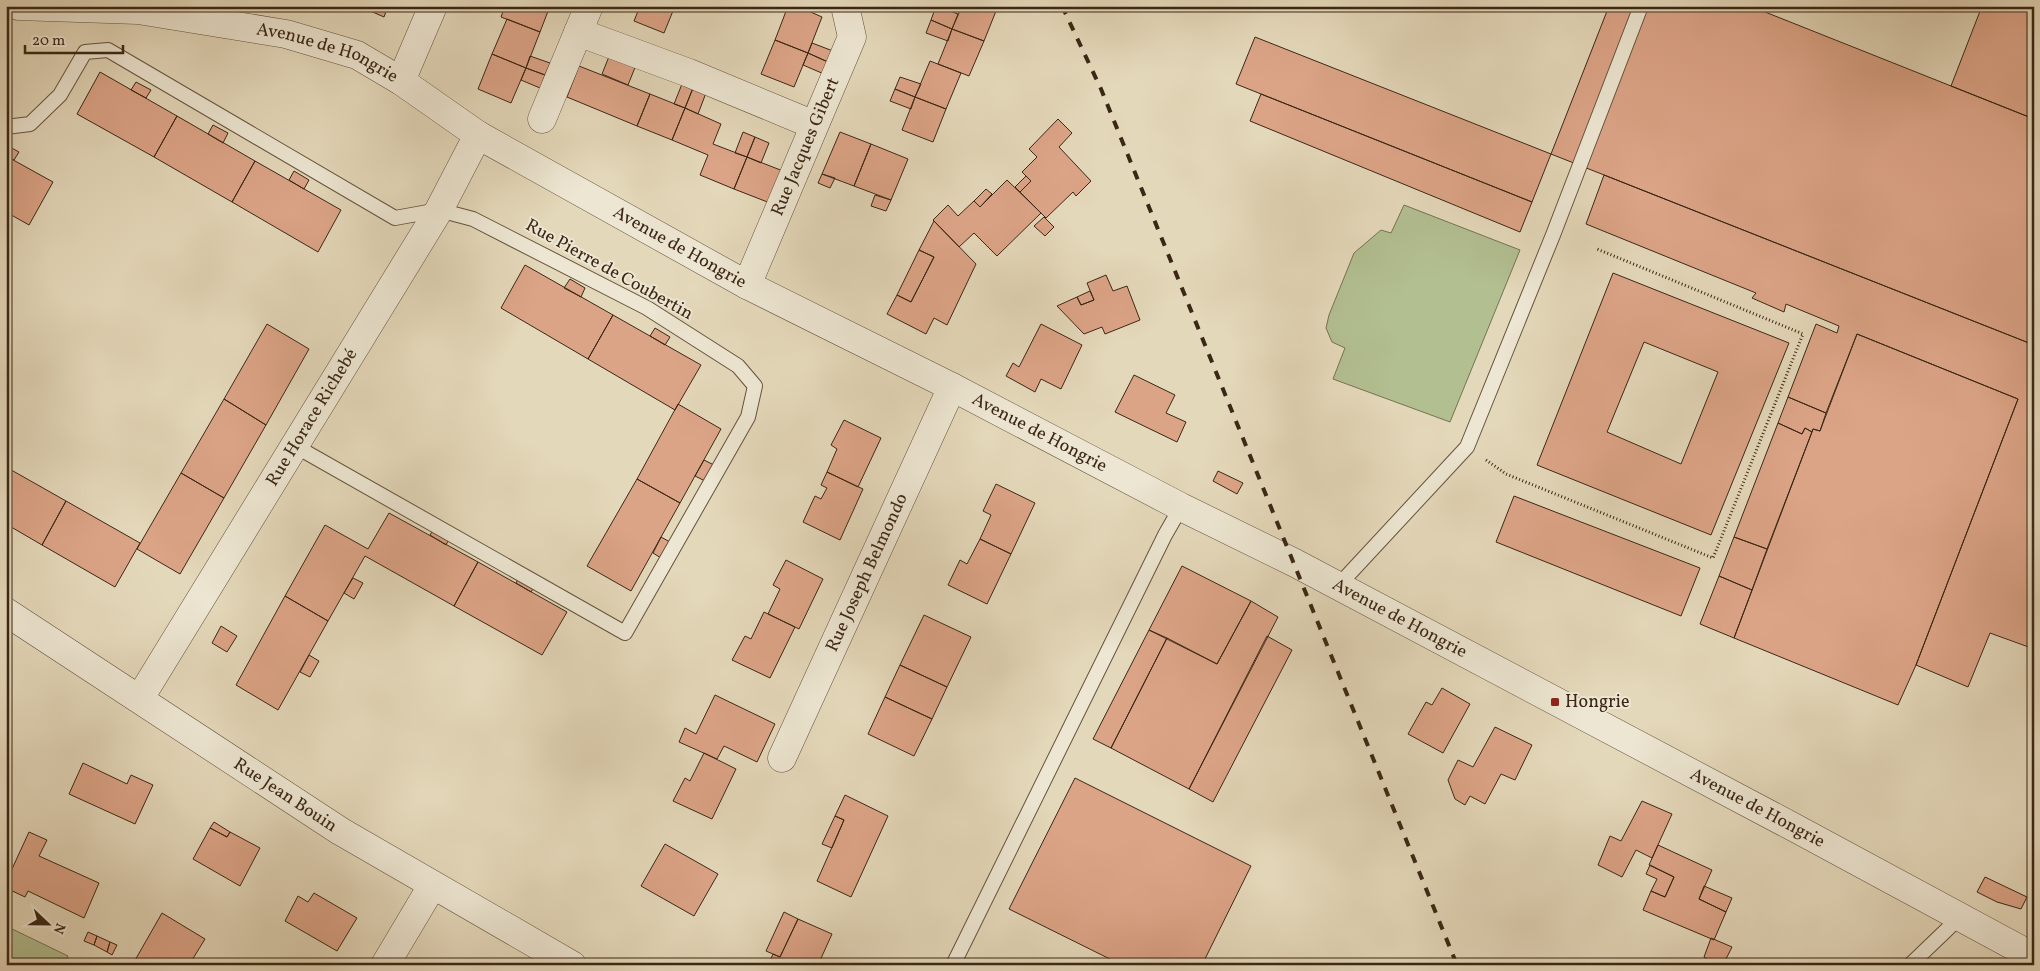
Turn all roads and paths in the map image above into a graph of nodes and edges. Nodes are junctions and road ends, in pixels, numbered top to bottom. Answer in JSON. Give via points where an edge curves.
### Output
{"nodes":[{"id":1,"x":18,"y":6,"type":"edge"},
{"id":2,"x":433,"y":6,"type":"edge"},
{"id":3,"x":588,"y":6,"type":"edge"},
{"id":4,"x":846,"y":6,"type":"edge"},
{"id":5,"x":1641,"y":6,"type":"edge"},
{"id":6,"x":578,"y":32,"type":"junction"},
{"id":7,"x":401,"y":81,"type":"junction"},
{"id":8,"x":542,"y":119,"type":"dead end"},
{"id":9,"x":814,"y":125,"type":"junction"},
{"id":10,"x":6,"y":127,"type":"edge"},
{"id":11,"x":478,"y":135,"type":"junction"},
{"id":12,"x":439,"y":210,"type":"junction"},
{"id":13,"x":1597,"y":249,"type":"dead end"},
{"id":14,"x":747,"y":285,"type":"junction"},
{"id":15,"x":952,"y":388,"type":"junction"},
{"id":16,"x":295,"y":446,"type":"junction"},
{"id":17,"x":1468,"y":447,"type":"junction"},
{"id":18,"x":1181,"y":508,"type":"junction"},
{"id":19,"x":1337,"y":587,"type":"junction"},
{"id":20,"x":6,"y":612,"type":"edge"},
{"id":21,"x":140,"y":698,"type":"junction"},
{"id":22,"x":782,"y":758,"type":"dead end"},
{"id":23,"x":432,"y":886,"type":"junction"},
{"id":24,"x":1960,"y":917,"type":"junction"},
{"id":25,"x":2034,"y":957,"type":"edge"},
{"id":26,"x":385,"y":965,"type":"edge"},
{"id":27,"x":572,"y":965,"type":"edge"},
{"id":28,"x":953,"y":965,"type":"edge"},
{"id":29,"x":1910,"y":965,"type":"edge"}],
"edges":[{"from":1,"to":7,"type":"street","name":"Avenue de Hongrie","via":[[138,10],[286,34],[357,55]]},
{"from":2,"to":7,"type":"street"},
{"from":3,"to":6,"type":"street"},
{"from":4,"to":9,"type":"street","name":"Rue Jacques Gibert","via":[[852,37]]},
{"from":5,"to":17,"type":"lane"},
{"from":6,"to":8,"type":"street"},
{"from":6,"to":9,"type":"street","via":[[690,73]]},
{"from":7,"to":11,"type":"street","name":"Avenue de Hongrie"},
{"from":9,"to":14,"type":"street","name":"Rue Jacques Gibert"},
{"from":10,"to":12,"type":"lane","name":"Rue Pierre de Coubertin","via":[[30,124],[60,95],[85,52],[108,50],[395,218]]},
{"from":11,"to":12,"type":"street","name":"Rue Horace Richebé"},
{"from":11,"to":14,"type":"street","name":"Avenue de Hongrie"},
{"from":12,"to":16,"type":"street","name":"Rue Horace Richebé"},
{"from":12,"to":16,"type":"lane","name":"Rue Pierre de Coubertin","via":[[473,218],[647,308],[738,366],[755,386],[748,417],[625,633]]},
{"from":13,"to":17,"type":"path","via":[[1803,334],[1713,558],[1506,474]]},
{"from":14,"to":15,"type":"street","name":"Avenue de Hongrie"},
{"from":15,"to":18,"type":"street","name":"Avenue de Hongrie"},
{"from":15,"to":22,"type":"street","name":"Rue Joseph Belmondo"},
{"from":16,"to":21,"type":"street","name":"Rue Horace Richebé"},
{"from":17,"to":19,"type":"lane"},
{"from":18,"to":19,"type":"street","name":"Avenue de Hongrie","via":[[1295,562]]},
{"from":18,"to":28,"type":"lane"},
{"from":19,"to":24,"type":"street","name":"Avenue de Hongrie"},
{"from":20,"to":21,"type":"street","name":"Rue Jean Bouin"},
{"from":21,"to":23,"type":"street","name":"Rue Jean Bouin","via":[[340,831]]},
{"from":23,"to":26,"type":"street"},
{"from":23,"to":27,"type":"street","name":"Rue Jean Bouin"},
{"from":24,"to":25,"type":"street","name":"Avenue de Hongrie"},
{"from":24,"to":29,"type":"lane"}]}
